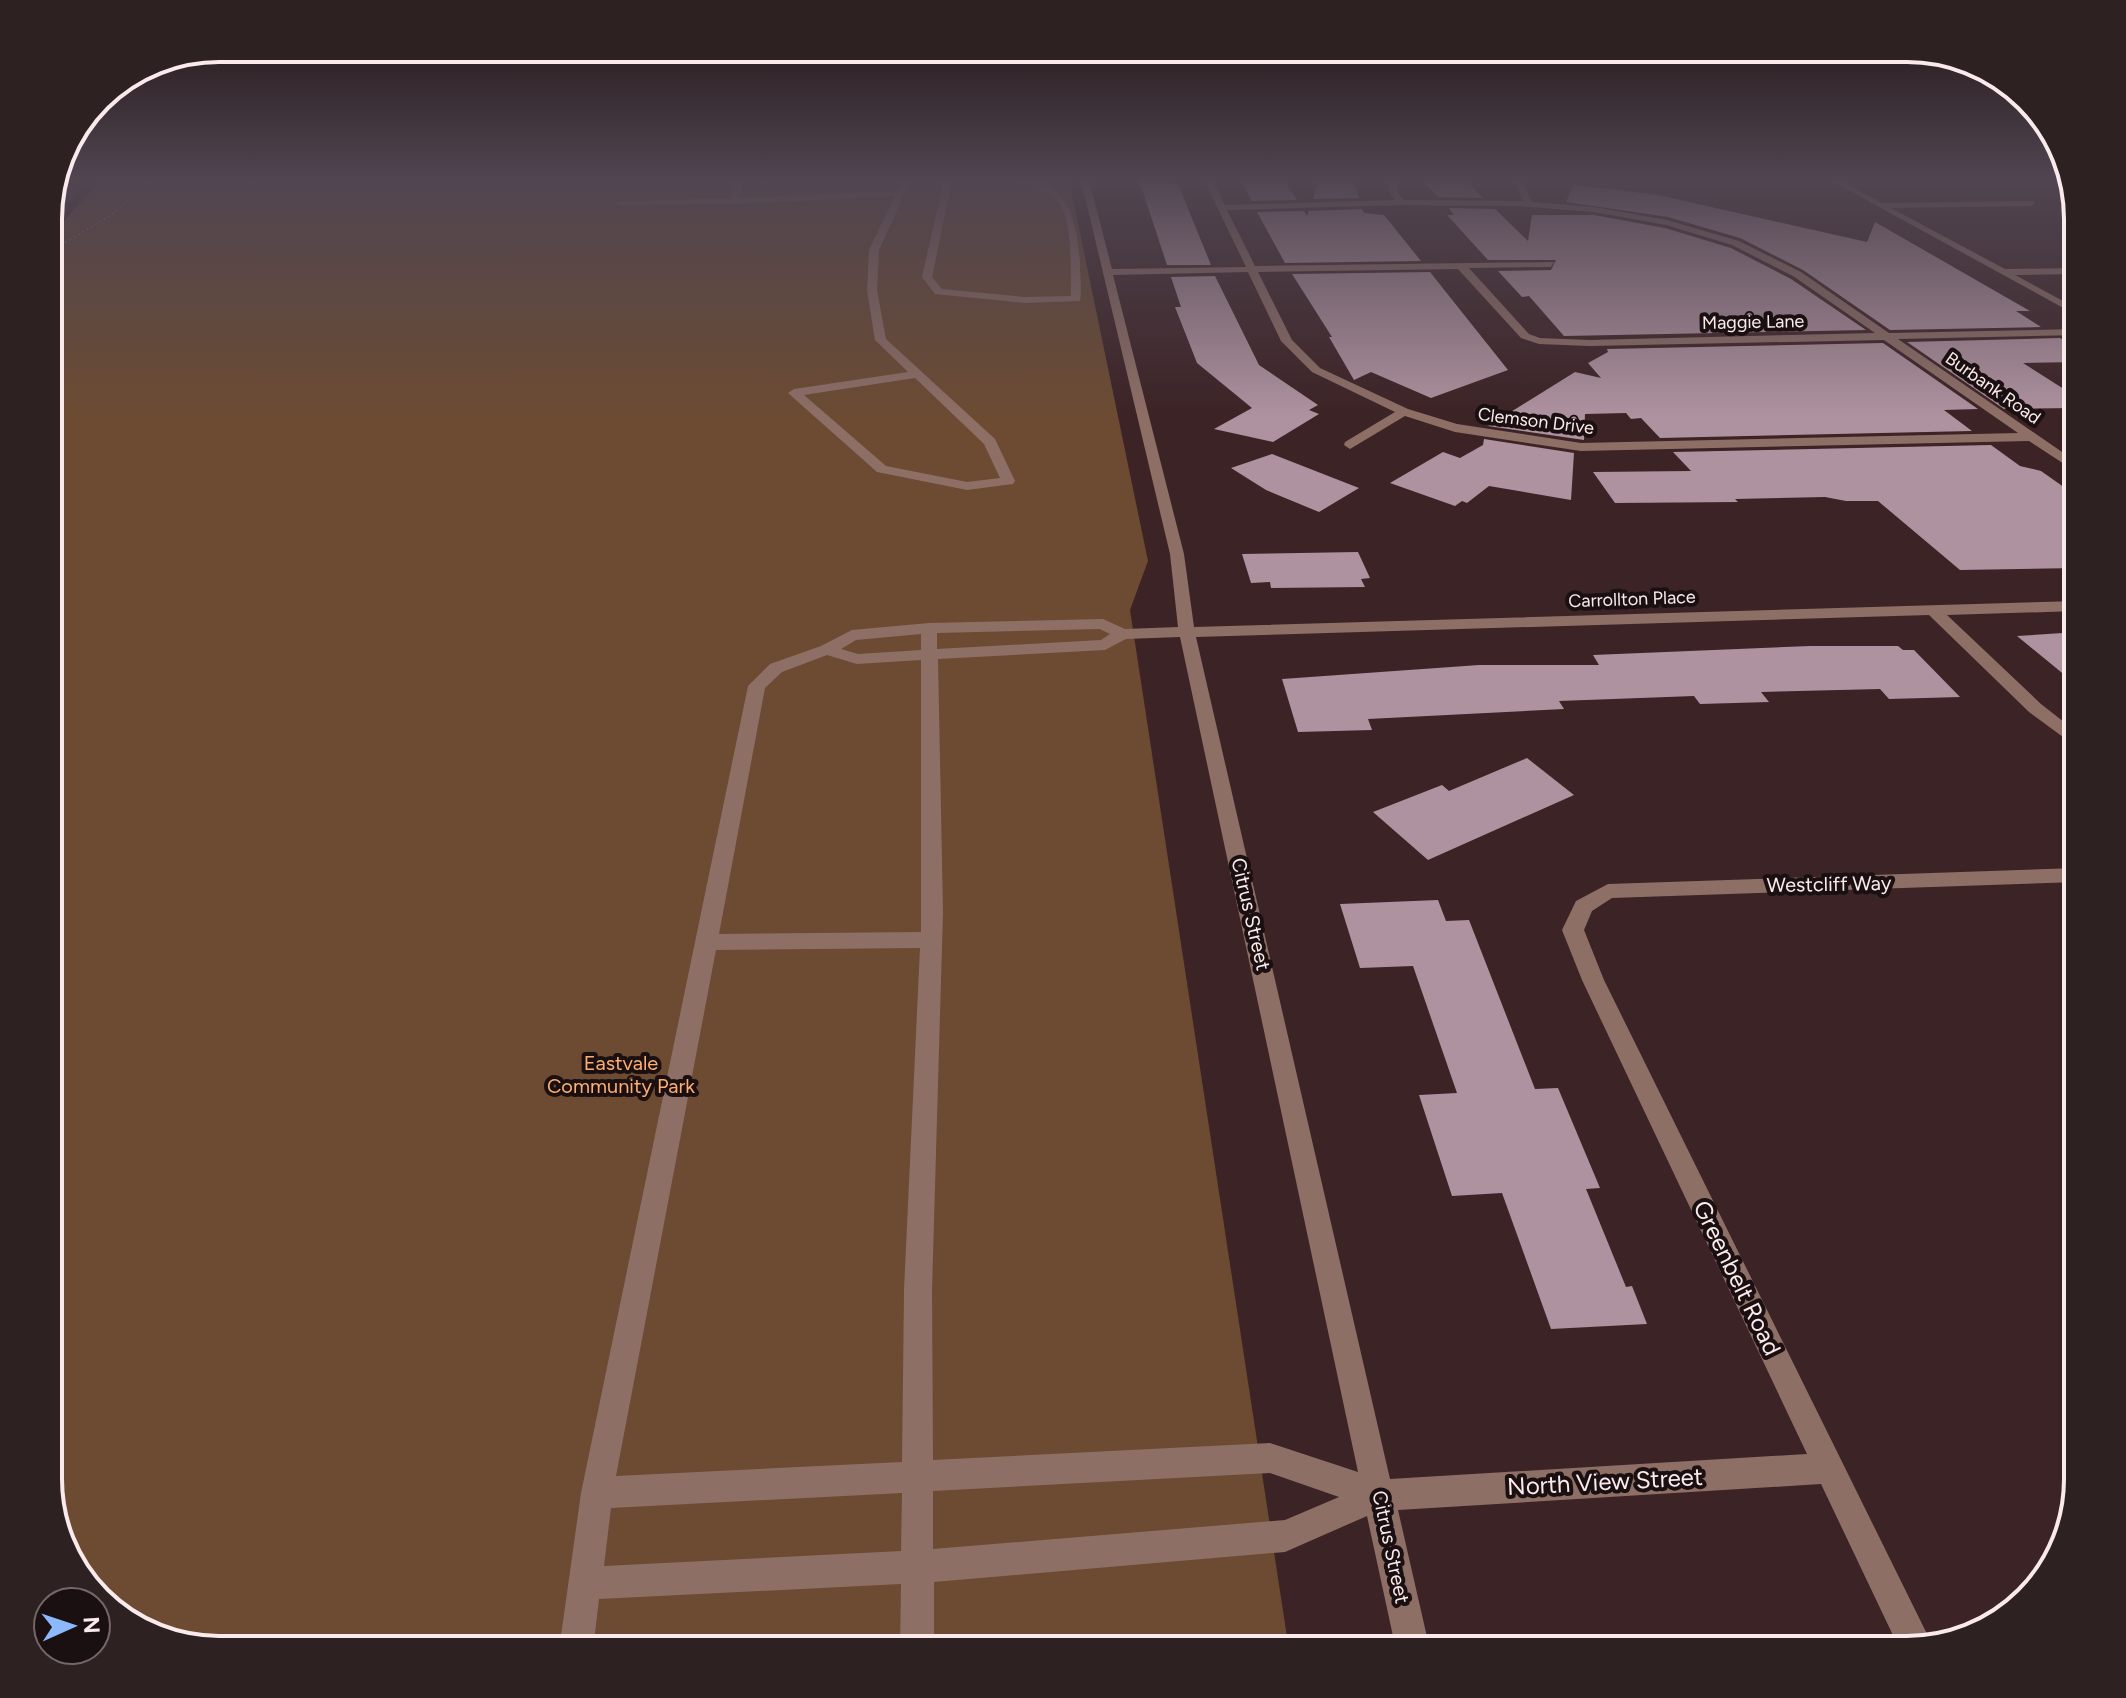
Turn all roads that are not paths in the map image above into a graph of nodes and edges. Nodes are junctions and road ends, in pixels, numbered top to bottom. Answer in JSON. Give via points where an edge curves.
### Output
{"nodes":[{"id":1,"x":874,"y":259,"type":"edge"},
{"id":2,"x":931,"y":259,"type":"edge"},
{"id":3,"x":1073,"y":259,"type":"edge"},
{"id":4,"x":1105,"y":259,"type":"edge"},
{"id":5,"x":1247,"y":259,"type":"edge"},
{"id":6,"x":1773,"y":259,"type":"edge"},
{"id":7,"x":1979,"y":259,"type":"edge"},
{"id":8,"x":1551,"y":264,"type":"dead end"},
{"id":9,"x":1461,"y":266,"type":"junction"},
{"id":10,"x":1251,"y":268,"type":"junction"},
{"id":11,"x":2064,"y":271,"type":"edge"},
{"id":12,"x":1108,"y":272,"type":"junction"},
{"id":13,"x":2003,"y":272,"type":"junction"},
{"id":14,"x":2064,"y":305,"type":"edge"},
{"id":15,"x":2064,"y":332,"type":"edge"},
{"id":16,"x":1887,"y":337,"type":"junction"},
{"id":17,"x":917,"y":374,"type":"junction"},
{"id":18,"x":1404,"y":412,"type":"junction"},
{"id":19,"x":2032,"y":437,"type":"junction"},
{"id":20,"x":1350,"y":445,"type":"dead end"},
{"id":21,"x":2064,"y":459,"type":"edge"},
{"id":22,"x":2064,"y":606,"type":"edge"},
{"id":23,"x":1934,"y":611,"type":"junction"},
{"id":24,"x":929,"y":628,"type":"junction"},
{"id":25,"x":1187,"y":632,"type":"junction"},
{"id":26,"x":1122,"y":634,"type":"junction"},
{"id":27,"x":827,"y":650,"type":"junction"},
{"id":28,"x":930,"y":653,"type":"junction"},
{"id":29,"x":2064,"y":731,"type":"edge"},
{"id":30,"x":2064,"y":875,"type":"edge"},
{"id":31,"x":1583,"y":906,"type":"joint"},
{"id":32,"x":931,"y":940,"type":"junction"},
{"id":33,"x":704,"y":942,"type":"junction"},
{"id":34,"x":1829,"y":1468,"type":"junction"},
{"id":35,"x":916,"y":1477,"type":"junction"},
{"id":36,"x":597,"y":1493,"type":"junction"},
{"id":37,"x":1380,"y":1495,"type":"junction"},
{"id":38,"x":917,"y":1567,"type":"junction"},
{"id":39,"x":583,"y":1583,"type":"junction"},
{"id":40,"x":577,"y":1636,"type":"edge"},
{"id":41,"x":917,"y":1636,"type":"edge"},
{"id":42,"x":1410,"y":1636,"type":"edge"},
{"id":43,"x":1911,"y":1636,"type":"edge"}],
"edges":[{"from":1,"to":17,"type":"street","via":[[872,290],[881,340]]},
{"from":2,"to":3,"type":"street","via":[[927,277],[939,292],[1025,300],[1076,299]]},
{"from":4,"to":12,"type":"street","name":"Citrus Street"},
{"from":5,"to":10,"type":"street","name":"Clemson Drive"},
{"from":6,"to":16,"type":"street","name":"Burbank Road"},
{"from":7,"to":13,"type":"street"},
{"from":8,"to":9,"type":"street"},
{"from":9,"to":10,"type":"street"},
{"from":9,"to":16,"type":"street","name":"Maggie Lane","via":[[1515,327],[1539,341]]},
{"from":10,"to":12,"type":"street"},
{"from":10,"to":18,"type":"street","name":"Clemson Drive","via":[[1287,341],[1316,370]]},
{"from":11,"to":13,"type":"street"},
{"from":12,"to":25,"type":"street","name":"Citrus Street","via":[[1177,554]]},
{"from":13,"to":14,"type":"street"},
{"from":15,"to":16,"type":"street","name":"Maggie Lane"},
{"from":16,"to":19,"type":"street","name":"Burbank Road"},
{"from":17,"to":17,"type":"street","via":[[990,442],[1008,481],[967,486],[882,469],[794,393]]},
{"from":18,"to":19,"type":"street","name":"Clemson Drive","via":[[1455,428],[1581,447]]},
{"from":18,"to":20,"type":"street"},
{"from":19,"to":21,"type":"street","name":"Burbank Road"},
{"from":22,"to":23,"type":"street","name":"Carrollton Place"},
{"from":23,"to":25,"type":"street","name":"Carrollton Place"},
{"from":23,"to":29,"type":"street"},
{"from":24,"to":26,"type":"street","via":[[1103,624]]},
{"from":24,"to":27,"type":"street","via":[[852,635]]},
{"from":24,"to":28,"type":"street"},
{"from":25,"to":26,"type":"street","name":"Carrollton Place"},
{"from":25,"to":37,"type":"street","name":"Citrus Street"},
{"from":26,"to":28,"type":"street","via":[[1105,645]]},
{"from":27,"to":28,"type":"street","via":[[857,659]]},
{"from":27,"to":33,"type":"street","via":[[776,668],[757,686]]},
{"from":28,"to":32,"type":"street"},
{"from":30,"to":31,"type":"street","name":"Westcliff Way","via":[[1653,888],[1608,891]]},
{"from":31,"to":34,"type":"street","name":"Greenbelt Road","via":[[1573,930],[1593,980]]},
{"from":32,"to":33,"type":"street"},
{"from":32,"to":35,"type":"street"},
{"from":33,"to":36,"type":"street"},
{"from":34,"to":37,"type":"street","name":"North View Street"},
{"from":34,"to":43,"type":"street","name":"Greenbelt Road"},
{"from":35,"to":36,"type":"street"},
{"from":35,"to":37,"type":"street","via":[[1270,1458]]},
{"from":35,"to":38,"type":"street"},
{"from":36,"to":39,"type":"street"},
{"from":37,"to":38,"type":"street","via":[[1285,1536]]},
{"from":37,"to":42,"type":"street","name":"Citrus Street"},
{"from":38,"to":39,"type":"street"},
{"from":38,"to":41,"type":"street"},
{"from":39,"to":40,"type":"street"}]}
